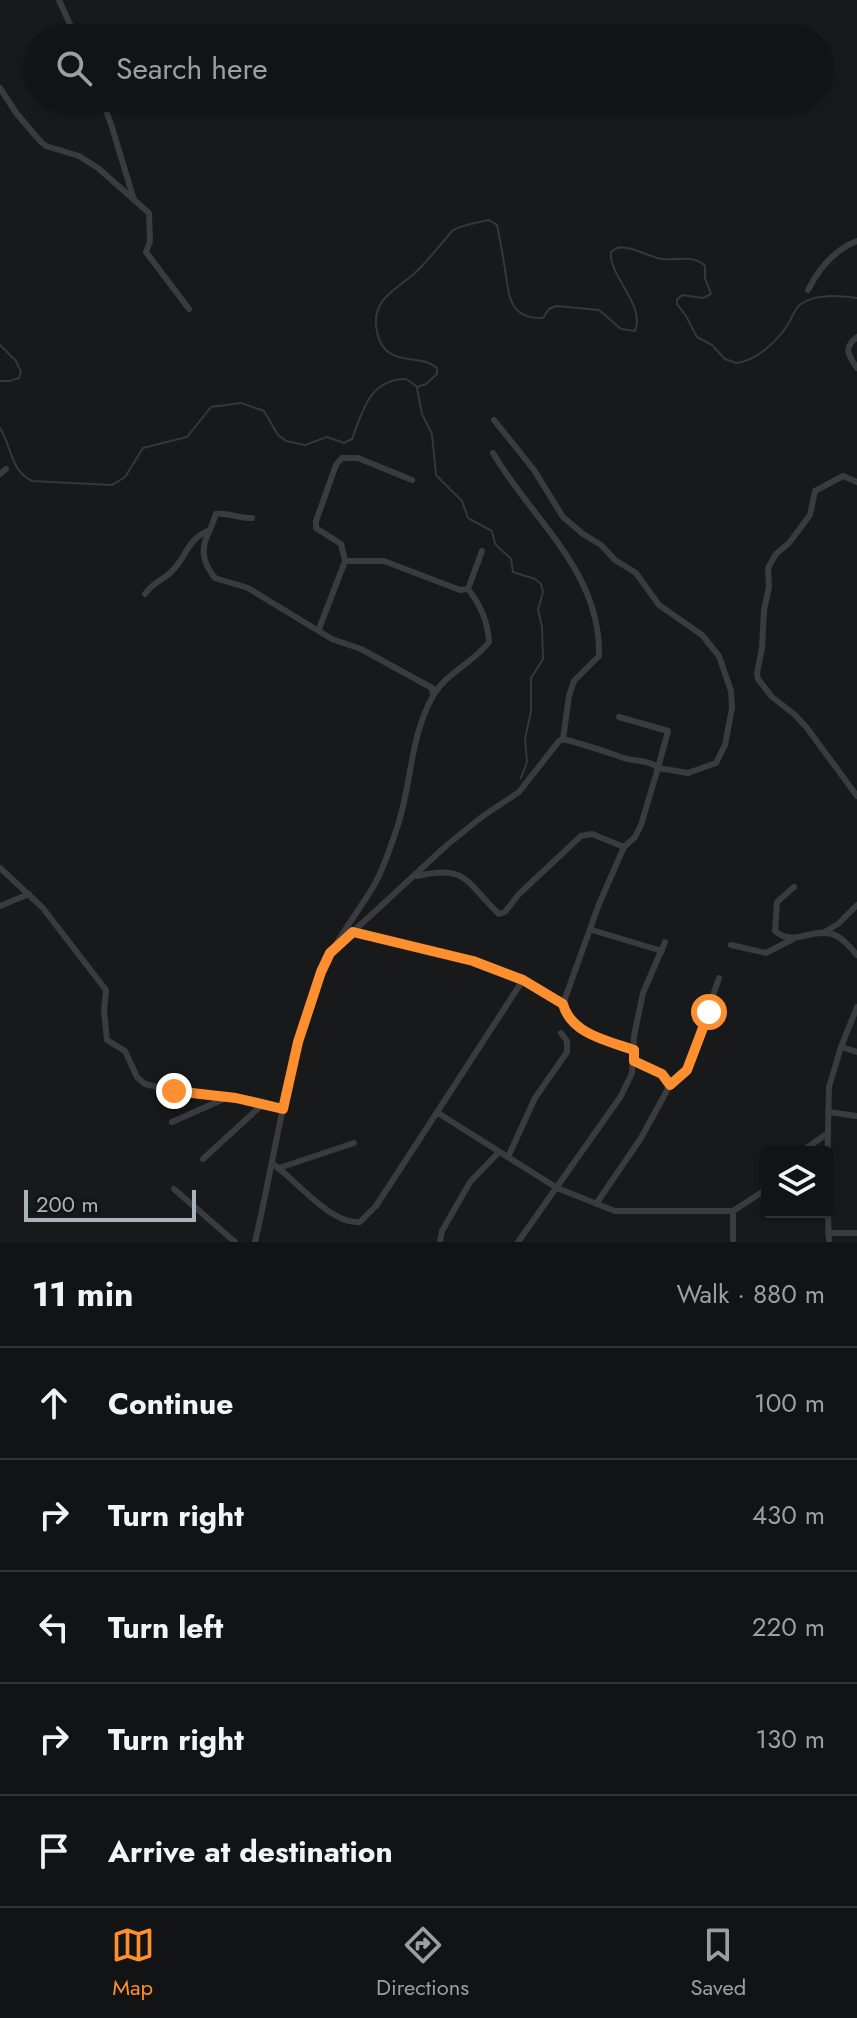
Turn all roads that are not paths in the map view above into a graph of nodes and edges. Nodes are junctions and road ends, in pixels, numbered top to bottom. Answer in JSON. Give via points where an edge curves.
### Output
{"nodes":[{"id":1,"x":59,"y":0,"type":"edge"},
{"id":2,"x":70,"y":24,"type":"edge"},
{"id":3,"x":0,"y":88,"type":"edge"},
{"id":4,"x":106,"y":112,"type":"edge"},
{"id":5,"x":134,"y":200,"type":"junction"},
{"id":6,"x":857,"y":241,"type":"edge"},
{"id":7,"x":808,"y":290,"type":"dead end"},
{"id":8,"x":189,"y":309,"type":"dead end"},
{"id":9,"x":857,"y":337,"type":"edge"},
{"id":10,"x":857,"y":368,"type":"edge"},
{"id":11,"x":494,"y":420,"type":"dead end"},
{"id":12,"x":493,"y":453,"type":"dead end"},
{"id":13,"x":412,"y":480,"type":"dead end"},
{"id":14,"x":857,"y":482,"type":"edge"},
{"id":15,"x":252,"y":518,"type":"dead end"},
{"id":16,"x":210,"y":530,"type":"junction"},
{"id":17,"x":482,"y":551,"type":"dead end"},
{"id":18,"x":345,"y":561,"type":"junction"},
{"id":19,"x":468,"y":589,"type":"junction"},
{"id":20,"x":145,"y":594,"type":"dead end"},
{"id":21,"x":319,"y":629,"type":"junction"},
{"id":22,"x":433,"y":695,"type":"junction"},
{"id":23,"x":619,"y":717,"type":"dead end"},
{"id":24,"x":563,"y":739,"type":"junction"},
{"id":25,"x":658,"y":768,"type":"junction"},
{"id":26,"x":857,"y":796,"type":"edge"},
{"id":27,"x":624,"y":847,"type":"junction"},
{"id":28,"x":0,"y":868,"type":"edge"},
{"id":29,"x":415,"y":876,"type":"junction"},
{"id":30,"x":794,"y":887,"type":"dead end"},
{"id":31,"x":29,"y":894,"type":"junction"},
{"id":32,"x":857,"y":905,"type":"edge"},
{"id":33,"x":0,"y":906,"type":"edge"},
{"id":34,"x":592,"y":930,"type":"junction"},
{"id":35,"x":353,"y":932,"type":"junction"},
{"id":36,"x":823,"y":933,"type":"junction"},
{"id":37,"x":793,"y":939,"type":"junction"},
{"id":38,"x":665,"y":942,"type":"dead end"},
{"id":39,"x":731,"y":945,"type":"dead end"},
{"id":40,"x":662,"y":951,"type":"junction"},
{"id":41,"x":330,"y":953,"type":"junction"},
{"id":42,"x":857,"y":955,"type":"edge"},
{"id":43,"x":719,"y":978,"type":"dead end"},
{"id":44,"x":523,"y":980,"type":"junction"},
{"id":45,"x":563,"y":1004,"type":"junction"},
{"id":46,"x":857,"y":1007,"type":"edge"},
{"id":47,"x":561,"y":1033,"type":"dead end"},
{"id":48,"x":841,"y":1047,"type":"junction"},
{"id":49,"x":634,"y":1050,"type":"junction"},
{"id":50,"x":857,"y":1052,"type":"edge"},
{"id":51,"x":634,"y":1061,"type":"junction"},
{"id":52,"x":670,"y":1085,"type":"junction"},
{"id":53,"x":226,"y":1098,"type":"junction"},
{"id":54,"x":264,"y":1103,"type":"junction"},
{"id":55,"x":283,"y":1109,"type":"junction"},
{"id":56,"x":828,"y":1112,"type":"junction"},
{"id":57,"x":438,"y":1113,"type":"junction"},
{"id":58,"x":857,"y":1116,"type":"edge"},
{"id":59,"x":172,"y":1122,"type":"dead end"},
{"id":60,"x":828,"y":1133,"type":"junction"},
{"id":61,"x":354,"y":1143,"type":"dead end"},
{"id":62,"x":810,"y":1146,"type":"edge"},
{"id":63,"x":828,"y":1146,"type":"edge"},
{"id":64,"x":499,"y":1152,"type":"junction"},
{"id":65,"x":508,"y":1157,"type":"junction"},
{"id":66,"x":203,"y":1159,"type":"dead end"},
{"id":67,"x":276,"y":1166,"type":"junction"},
{"id":68,"x":557,"y":1188,"type":"junction"},
{"id":69,"x":174,"y":1189,"type":"dead end"},
{"id":70,"x":761,"y":1193,"type":"edge"},
{"id":71,"x":596,"y":1204,"type":"junction"},
{"id":72,"x":733,"y":1211,"type":"junction"},
{"id":73,"x":828,"y":1218,"type":"edge"},
{"id":74,"x":828,"y":1233,"type":"junction"},
{"id":75,"x":857,"y":1233,"type":"edge"},
{"id":76,"x":235,"y":1242,"type":"edge"},
{"id":77,"x":255,"y":1242,"type":"edge"},
{"id":78,"x":440,"y":1242,"type":"edge"},
{"id":79,"x":518,"y":1242,"type":"edge"},
{"id":80,"x":733,"y":1242,"type":"edge"},
{"id":81,"x":829,"y":1242,"type":"edge"}],
"edges":[{"from":1,"to":2,"type":"street"},
{"from":3,"to":5,"type":"street","via":[[41,142],[79,156]]},
{"from":4,"to":5,"type":"street"},
{"from":5,"to":8,"type":"street","via":[[151,219],[146,252]]},
{"from":6,"to":7,"type":"street","via":[[841,247]]},
{"from":9,"to":10,"type":"street","via":[[847,351]]},
{"from":11,"to":25,"type":"street","via":[[563,517],[636,573],[659,605],[702,635],[724,668],[732,708],[720,759],[688,773]]},
{"from":12,"to":24,"type":"street","via":[[568,555],[598,628],[599,656],[574,681]]},
{"from":13,"to":18,"type":"street","via":[[358,458],[339,461],[316,528],[341,544]]},
{"from":14,"to":26,"type":"street","via":[[843,476],[815,491],[810,515],[774,557],[767,571],[769,593],[757,673],[772,697],[807,728]]},
{"from":15,"to":16,"type":"street","via":[[220,512]]},
{"from":16,"to":20,"type":"street","via":[[195,536],[170,574]]},
{"from":16,"to":21,"type":"street","via":[[202,552],[215,578],[248,588]]},
{"from":17,"to":19,"type":"street"},
{"from":18,"to":19,"type":"street","via":[[384,561]]},
{"from":18,"to":21,"type":"street"},
{"from":19,"to":22,"type":"street","via":[[478,602],[489,642]]},
{"from":21,"to":22,"type":"street","via":[[418,678]]},
{"from":22,"to":41,"type":"street","via":[[412,752],[396,830],[375,885]]},
{"from":23,"to":25,"type":"street","via":[[668,731]]},
{"from":24,"to":25,"type":"street"},
{"from":24,"to":29,"type":"street","via":[[529,783]]},
{"from":25,"to":27,"type":"street","via":[[641,825]]},
{"from":27,"to":29,"type":"street","via":[[592,834],[581,836],[499,914],[459,874],[441,870]]},
{"from":27,"to":34,"type":"street"},
{"from":28,"to":31,"type":"street"},
{"from":29,"to":35,"type":"street"},
{"from":30,"to":37,"type":"street","via":[[777,902],[773,925],[780,935]]},
{"from":31,"to":33,"type":"street"},
{"from":31,"to":53,"type":"street","via":[[106,990],[107,1040],[125,1051],[137,1077],[153,1086]]},
{"from":32,"to":36,"type":"street"},
{"from":34,"to":40,"type":"street"},
{"from":34,"to":45,"type":"street"},
{"from":35,"to":41,"type":"street"},
{"from":35,"to":44,"type":"street","via":[[473,961]]},
{"from":36,"to":37,"type":"street"},
{"from":36,"to":42,"type":"street","via":[[840,938]]},
{"from":37,"to":39,"type":"street","via":[[766,953]]},
{"from":38,"to":40,"type":"street"},
{"from":40,"to":49,"type":"street","via":[[640,1003]]},
{"from":41,"to":55,"type":"street","via":[[301,1030]]},
{"from":43,"to":52,"type":"street","via":[[687,1070]]},
{"from":44,"to":45,"type":"street"},
{"from":44,"to":57,"type":"street"},
{"from":45,"to":49,"type":"street","via":[[580,1028]]},
{"from":46,"to":48,"type":"street"},
{"from":47,"to":65,"type":"street","via":[[567,1052],[535,1098]]},
{"from":48,"to":50,"type":"street"},
{"from":48,"to":56,"type":"street"},
{"from":49,"to":51,"type":"street"},
{"from":51,"to":52,"type":"street","via":[[662,1074]]},
{"from":51,"to":68,"type":"street","via":[[621,1096]]},
{"from":52,"to":71,"type":"street"},
{"from":53,"to":54,"type":"street"},
{"from":53,"to":59,"type":"street"},
{"from":54,"to":55,"type":"street"},
{"from":54,"to":66,"type":"street"},
{"from":55,"to":67,"type":"street"},
{"from":56,"to":58,"type":"street"},
{"from":56,"to":60,"type":"street"},
{"from":57,"to":64,"type":"street"},
{"from":57,"to":67,"type":"street","via":[[360,1222],[334,1216]]},
{"from":60,"to":62,"type":"street"},
{"from":60,"to":63,"type":"street"},
{"from":61,"to":67,"type":"street"},
{"from":64,"to":65,"type":"street"},
{"from":64,"to":78,"type":"street","via":[[470,1182]]},
{"from":65,"to":68,"type":"street"},
{"from":67,"to":77,"type":"street"},
{"from":68,"to":71,"type":"street"},
{"from":68,"to":79,"type":"street"},
{"from":69,"to":76,"type":"street"},
{"from":70,"to":72,"type":"street"},
{"from":71,"to":72,"type":"street","via":[[629,1212]]},
{"from":72,"to":80,"type":"street"},
{"from":73,"to":74,"type":"street"},
{"from":74,"to":75,"type":"street"},
{"from":74,"to":81,"type":"street"}]}
